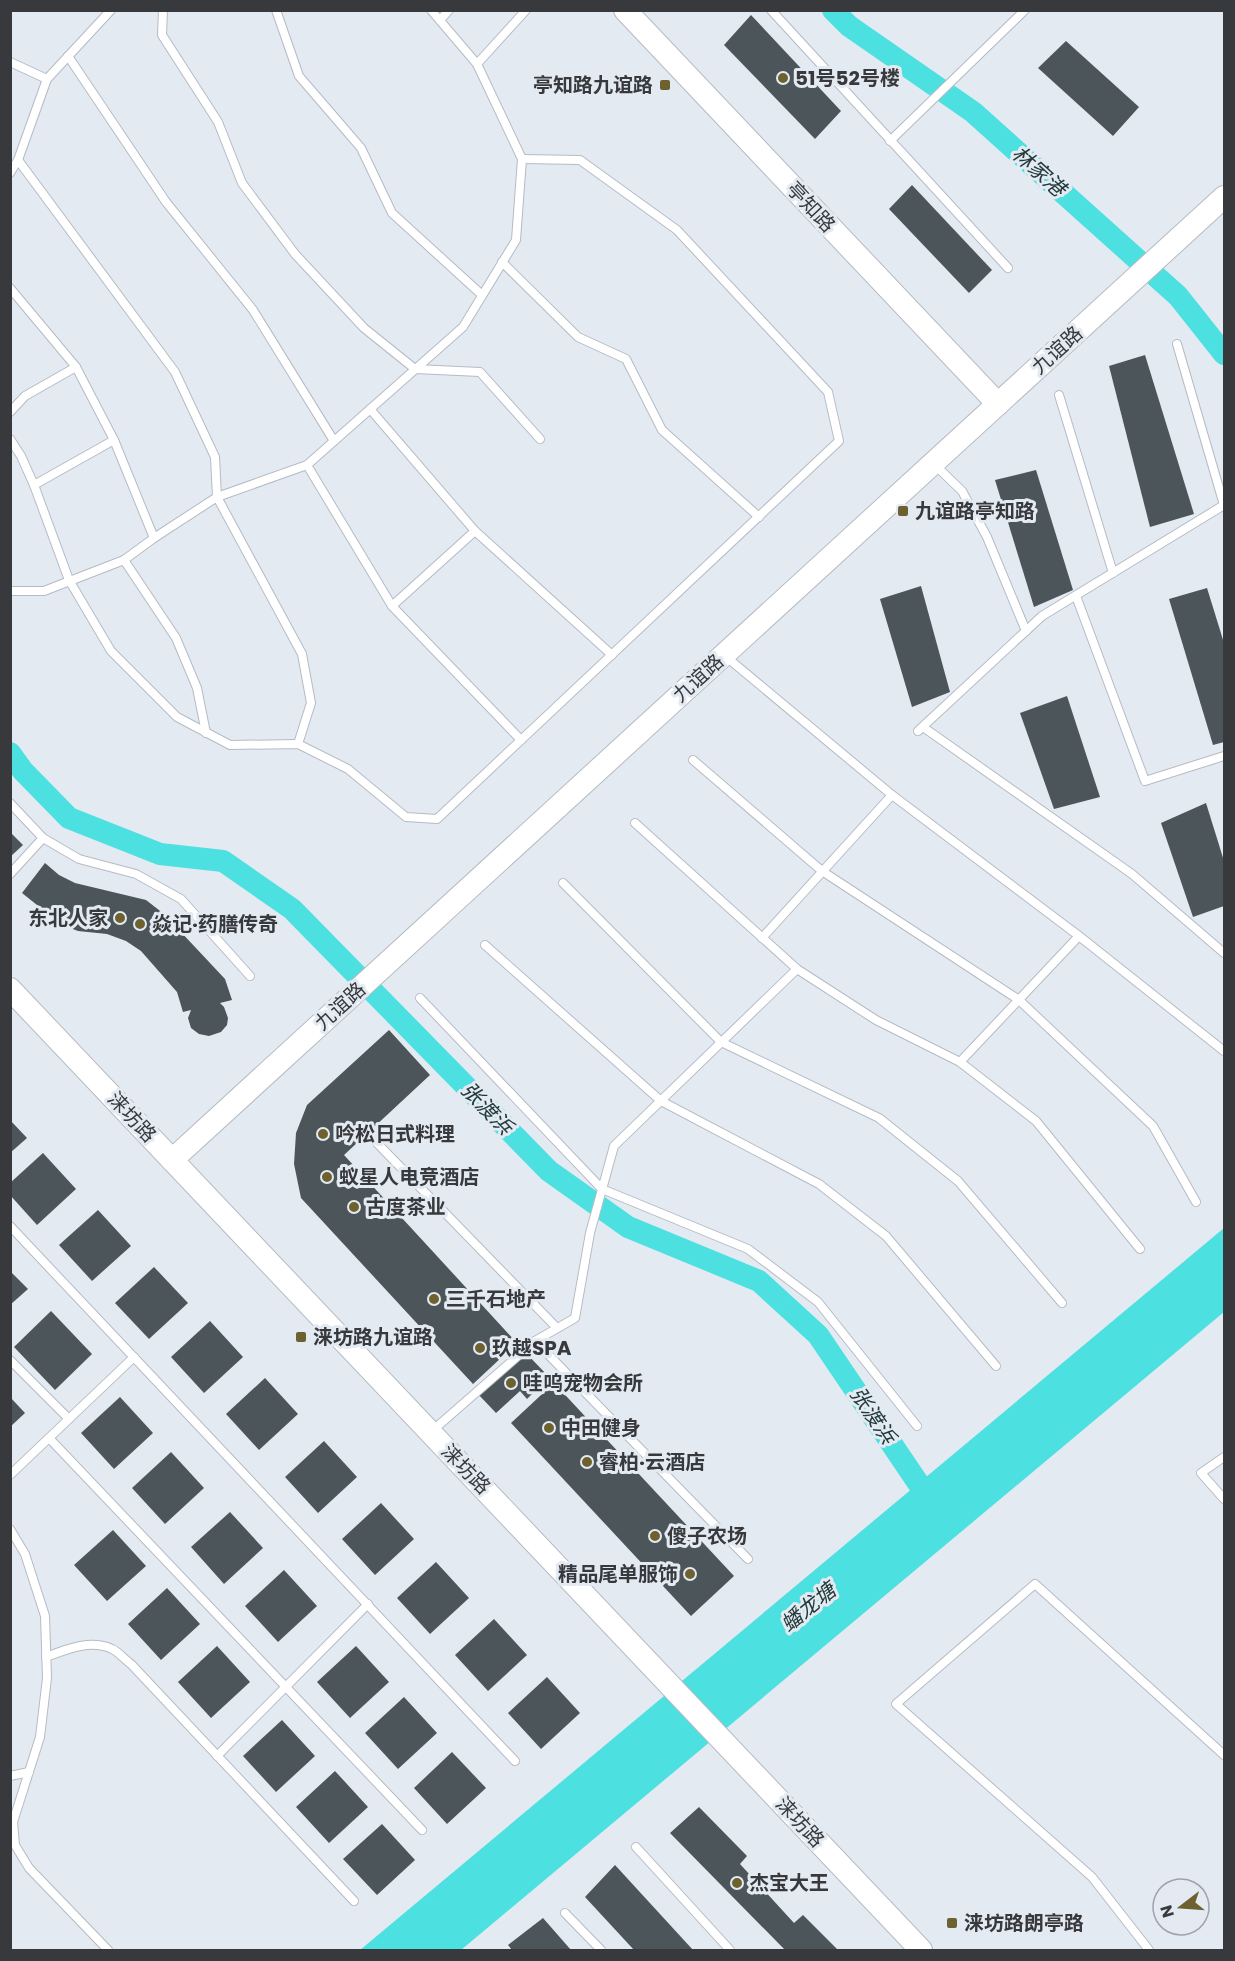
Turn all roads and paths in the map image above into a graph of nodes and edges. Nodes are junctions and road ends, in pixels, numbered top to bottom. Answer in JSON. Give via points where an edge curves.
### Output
{"nodes":[{"id":1,"x":163,"y":10,"type":"edge"},
{"id":2,"x":276,"y":10,"type":"edge"},
{"id":3,"x":431,"y":10,"type":"edge"},
{"id":4,"x":449,"y":10,"type":"edge"},
{"id":5,"x":526,"y":10,"type":"edge"},
{"id":6,"x":625,"y":10,"type":"edge"},
{"id":7,"x":771,"y":10,"type":"edge"},
{"id":8,"x":1024,"y":10,"type":"edge"},
{"id":9,"x":110,"y":11,"type":"edge"},
{"id":10,"x":440,"y":20,"type":"junction"},
{"id":11,"x":68,"y":56,"type":"junction"},
{"id":12,"x":10,"y":62,"type":"edge"},
{"id":13,"x":477,"y":64,"type":"junction"},
{"id":14,"x":47,"y":79,"type":"junction"},
{"id":15,"x":890,"y":141,"type":"junction"},
{"id":16,"x":522,"y":159,"type":"junction"},
{"id":17,"x":18,"y":160,"type":"junction"},
{"id":18,"x":10,"y":173,"type":"edge"},
{"id":19,"x":1224,"y":196,"type":"edge"},
{"id":20,"x":502,"y":262,"type":"junction"},
{"id":21,"x":1008,"y":268,"type":"dead end"},
{"id":22,"x":10,"y":288,"type":"edge"},
{"id":23,"x":482,"y":296,"type":"junction"},
{"id":24,"x":1178,"y":344,"type":"dead end"},
{"id":25,"x":76,"y":367,"type":"junction"},
{"id":26,"x":415,"y":369,"type":"junction"},
{"id":27,"x":1059,"y":395,"type":"dead end"},
{"id":28,"x":998,"y":404,"type":"junction"},
{"id":29,"x":370,"y":409,"type":"junction"},
{"id":30,"x":10,"y":412,"type":"edge"},
{"id":31,"x":10,"y":439,"type":"edge"},
{"id":32,"x":540,"y":439,"type":"dead end"},
{"id":33,"x":114,"y":440,"type":"junction"},
{"id":34,"x":334,"y":441,"type":"junction"},
{"id":35,"x":932,"y":464,"type":"junction"},
{"id":36,"x":307,"y":465,"type":"junction"},
{"id":37,"x":34,"y":484,"type":"junction"},
{"id":38,"x":217,"y":497,"type":"junction"},
{"id":39,"x":1222,"y":506,"type":"edge"},
{"id":40,"x":1224,"y":516,"type":"edge"},
{"id":41,"x":759,"y":517,"type":"junction"},
{"id":42,"x":475,"y":531,"type":"junction"},
{"id":43,"x":154,"y":538,"type":"junction"},
{"id":44,"x":124,"y":560,"type":"junction"},
{"id":45,"x":1113,"y":573,"type":"junction"},
{"id":46,"x":69,"y":580,"type":"junction"},
{"id":47,"x":10,"y":591,"type":"edge"},
{"id":48,"x":1076,"y":596,"type":"junction"},
{"id":49,"x":392,"y":606,"type":"junction"},
{"id":50,"x":1026,"y":631,"type":"junction"},
{"id":51,"x":612,"y":655,"type":"junction"},
{"id":52,"x":724,"y":655,"type":"junction"},
{"id":53,"x":206,"y":733,"type":"junction"},
{"id":54,"x":521,"y":741,"type":"junction"},
{"id":55,"x":298,"y":744,"type":"junction"},
{"id":56,"x":1224,"y":756,"type":"edge"},
{"id":57,"x":693,"y":760,"type":"dead end"},
{"id":58,"x":891,"y":795,"type":"junction"},
{"id":59,"x":10,"y":803,"type":"edge"},
{"id":60,"x":635,"y":823,"type":"dead end"},
{"id":61,"x":43,"y":838,"type":"junction"},
{"id":62,"x":822,"y":871,"type":"junction"},
{"id":63,"x":10,"y":874,"type":"edge"},
{"id":64,"x":563,"y":883,"type":"dead end"},
{"id":65,"x":1079,"y":936,"type":"junction"},
{"id":66,"x":762,"y":938,"type":"junction"},
{"id":67,"x":485,"y":945,"type":"dead end"},
{"id":68,"x":1224,"y":953,"type":"edge"},
{"id":69,"x":797,"y":969,"type":"junction"},
{"id":70,"x":250,"y":976,"type":"dead end"},
{"id":71,"x":10,"y":989,"type":"edge"},
{"id":72,"x":420,"y":998,"type":"dead end"},
{"id":73,"x":1018,"y":1000,"type":"junction"},
{"id":74,"x":721,"y":1042,"type":"junction"},
{"id":75,"x":1224,"y":1051,"type":"edge"},
{"id":76,"x":960,"y":1062,"type":"junction"},
{"id":77,"x":661,"y":1101,"type":"junction"},
{"id":78,"x":375,"y":1142,"type":"dead end"},
{"id":79,"x":172,"y":1160,"type":"junction"},
{"id":80,"x":602,"y":1189,"type":"junction"},
{"id":81,"x":1196,"y":1202,"type":"dead end"},
{"id":82,"x":10,"y":1226,"type":"edge"},
{"id":83,"x":1140,"y":1249,"type":"dead end"},
{"id":84,"x":1062,"y":1303,"type":"dead end"},
{"id":85,"x":557,"y":1328,"type":"junction"},
{"id":86,"x":535,"y":1341,"type":"junction"},
{"id":87,"x":134,"y":1357,"type":"junction"},
{"id":88,"x":10,"y":1360,"type":"edge"},
{"id":89,"x":996,"y":1366,"type":"dead end"},
{"id":90,"x":69,"y":1419,"type":"junction"},
{"id":91,"x":917,"y":1426,"type":"dead end"},
{"id":92,"x":430,"y":1432,"type":"junction"},
{"id":93,"x":49,"y":1438,"type":"junction"},
{"id":94,"x":1224,"y":1457,"type":"edge"},
{"id":95,"x":10,"y":1475,"type":"edge"},
{"id":96,"x":1224,"y":1499,"type":"edge"},
{"id":97,"x":10,"y":1529,"type":"edge"},
{"id":98,"x":748,"y":1559,"type":"dead end"},
{"id":99,"x":368,"y":1604,"type":"junction"},
{"id":100,"x":46,"y":1657,"type":"junction"},
{"id":101,"x":285,"y":1687,"type":"junction"},
{"id":102,"x":1224,"y":1755,"type":"edge"},
{"id":103,"x":217,"y":1756,"type":"junction"},
{"id":104,"x":515,"y":1761,"type":"dead end"},
{"id":105,"x":28,"y":1772,"type":"junction"},
{"id":106,"x":10,"y":1776,"type":"edge"},
{"id":107,"x":422,"y":1830,"type":"dead end"},
{"id":108,"x":636,"y":1847,"type":"dead end"},
{"id":109,"x":354,"y":1901,"type":"dead end"},
{"id":110,"x":565,"y":1913,"type":"dead end"},
{"id":111,"x":108,"y":1950,"type":"edge"},
{"id":112,"x":601,"y":1950,"type":"edge"},
{"id":113,"x":730,"y":1950,"type":"edge"},
{"id":114,"x":921,"y":1950,"type":"edge"},
{"id":115,"x":1149,"y":1950,"type":"edge"}],
"edges":[{"from":1,"to":26,"type":"lane","via":[[162,35],[218,122],[242,183],[295,254],[364,328]]},
{"from":2,"to":23,"type":"lane","via":[[299,76],[361,148],[393,213]]},
{"from":3,"to":10,"type":"lane"},
{"from":4,"to":10,"type":"lane"},
{"from":5,"to":13,"type":"lane"},
{"from":6,"to":28,"type":"street","name":"亭知路"},
{"from":7,"to":15,"type":"lane"},
{"from":8,"to":15,"type":"lane"},
{"from":9,"to":11,"type":"lane"},
{"from":10,"to":13,"type":"lane"},
{"from":11,"to":14,"type":"lane"},
{"from":11,"to":34,"type":"lane","via":[[166,202],[253,310]]},
{"from":12,"to":14,"type":"lane"},
{"from":13,"to":16,"type":"lane"},
{"from":14,"to":17,"type":"lane"},
{"from":15,"to":21,"type":"lane"},
{"from":16,"to":20,"type":"lane","via":[[516,240]]},
{"from":16,"to":41,"type":"lane","via":[[580,160],[677,230],[828,392],[839,441]]},
{"from":17,"to":18,"type":"lane"},
{"from":17,"to":38,"type":"lane","via":[[175,372],[215,457]]},
{"from":19,"to":28,"type":"street","name":"九谊路"},
{"from":20,"to":23,"type":"lane"},
{"from":20,"to":41,"type":"lane","via":[[578,337],[626,359],[662,430]]},
{"from":22,"to":25,"type":"lane"},
{"from":23,"to":26,"type":"lane","via":[[463,327]]},
{"from":24,"to":39,"type":"lane"},
{"from":25,"to":30,"type":"lane","via":[[25,396]]},
{"from":25,"to":33,"type":"lane"},
{"from":26,"to":29,"type":"lane"},
{"from":26,"to":32,"type":"lane","via":[[480,372]]},
{"from":27,"to":45,"type":"lane"},
{"from":28,"to":35,"type":"street","name":"九谊路"},
{"from":29,"to":34,"type":"lane"},
{"from":29,"to":42,"type":"lane"},
{"from":31,"to":37,"type":"lane"},
{"from":33,"to":37,"type":"lane"},
{"from":33,"to":43,"type":"lane"},
{"from":34,"to":36,"type":"lane"},
{"from":35,"to":50,"type":"lane","via":[[962,491],[987,537]]},
{"from":35,"to":52,"type":"street","name":"九谊路"},
{"from":36,"to":38,"type":"lane"},
{"from":36,"to":49,"type":"lane"},
{"from":37,"to":46,"type":"lane"},
{"from":38,"to":43,"type":"lane"},
{"from":38,"to":55,"type":"lane","via":[[302,654],[311,703]]},
{"from":39,"to":40,"type":"lane"},
{"from":39,"to":45,"type":"lane"},
{"from":41,"to":51,"type":"lane"},
{"from":42,"to":49,"type":"lane"},
{"from":42,"to":51,"type":"lane"},
{"from":43,"to":44,"type":"lane"},
{"from":44,"to":46,"type":"lane"},
{"from":44,"to":53,"type":"lane","via":[[176,638],[197,688]]},
{"from":45,"to":48,"type":"lane"},
{"from":46,"to":47,"type":"lane","via":[[44,591]]},
{"from":46,"to":53,"type":"lane","via":[[111,651],[177,717]]},
{"from":48,"to":50,"type":"lane","via":[[1042,616]]},
{"from":48,"to":56,"type":"lane","via":[[1145,781]]},
{"from":49,"to":54,"type":"lane"},
{"from":50,"to":68,"type":"lane","via":[[920,729],[1132,874]]},
{"from":51,"to":54,"type":"lane"},
{"from":52,"to":58,"type":"lane"},
{"from":52,"to":79,"type":"street","name":"九谊路"},
{"from":53,"to":55,"type":"lane","via":[[230,745]]},
{"from":54,"to":55,"type":"lane","via":[[437,819],[406,817],[348,769]]},
{"from":57,"to":62,"type":"lane"},
{"from":58,"to":62,"type":"lane"},
{"from":58,"to":65,"type":"lane"},
{"from":59,"to":61,"type":"lane"},
{"from":60,"to":66,"type":"lane"},
{"from":61,"to":63,"type":"lane"},
{"from":61,"to":70,"type":"lane","via":[[78,859],[136,874],[181,899]]},
{"from":62,"to":66,"type":"lane"},
{"from":62,"to":73,"type":"lane"},
{"from":64,"to":74,"type":"lane"},
{"from":65,"to":73,"type":"lane"},
{"from":65,"to":75,"type":"lane"},
{"from":66,"to":69,"type":"lane"},
{"from":67,"to":77,"type":"lane"},
{"from":69,"to":74,"type":"lane"},
{"from":69,"to":76,"type":"lane","via":[[876,1020]]},
{"from":71,"to":79,"type":"street","name":"涞坊路"},
{"from":72,"to":80,"type":"lane"},
{"from":73,"to":76,"type":"lane"},
{"from":73,"to":81,"type":"lane","via":[[1153,1126]]},
{"from":74,"to":77,"type":"lane"},
{"from":74,"to":84,"type":"lane","via":[[879,1118],[958,1181]]},
{"from":76,"to":83,"type":"lane","via":[[1036,1121]]},
{"from":77,"to":80,"type":"lane","via":[[614,1146]]},
{"from":77,"to":89,"type":"lane","via":[[819,1185],[886,1236]]},
{"from":78,"to":85,"type":"lane"},
{"from":79,"to":92,"type":"street","name":"涞坊路"},
{"from":80,"to":85,"type":"lane","via":[[575,1318]]},
{"from":80,"to":91,"type":"lane","via":[[748,1249],[818,1302]]},
{"from":82,"to":87,"type":"lane"},
{"from":85,"to":86,"type":"lane"},
{"from":86,"to":92,"type":"lane"},
{"from":86,"to":98,"type":"lane"},
{"from":87,"to":90,"type":"lane"},
{"from":87,"to":99,"type":"lane"},
{"from":88,"to":90,"type":"lane"},
{"from":90,"to":93,"type":"lane"},
{"from":92,"to":114,"type":"street","name":"涞坊路"},
{"from":93,"to":95,"type":"lane"},
{"from":93,"to":101,"type":"lane"},
{"from":94,"to":96,"type":"lane","via":[[1201,1473]]},
{"from":97,"to":100,"type":"lane","via":[[25,1554],[45,1616]]},
{"from":99,"to":101,"type":"lane"},
{"from":99,"to":104,"type":"lane"},
{"from":100,"to":103,"type":"lane","via":[[91,1644],[113,1649]]},
{"from":100,"to":105,"type":"lane","via":[[40,1737]]},
{"from":101,"to":103,"type":"lane"},
{"from":101,"to":107,"type":"lane"},
{"from":102,"to":115,"type":"lane","via":[[1035,1584],[896,1704],[1092,1877]]},
{"from":103,"to":109,"type":"lane"},
{"from":105,"to":106,"type":"lane"},
{"from":105,"to":111,"type":"lane","via":[[13,1822],[15,1845],[29,1868]]},
{"from":108,"to":113,"type":"lane"},
{"from":110,"to":112,"type":"lane"}]}
